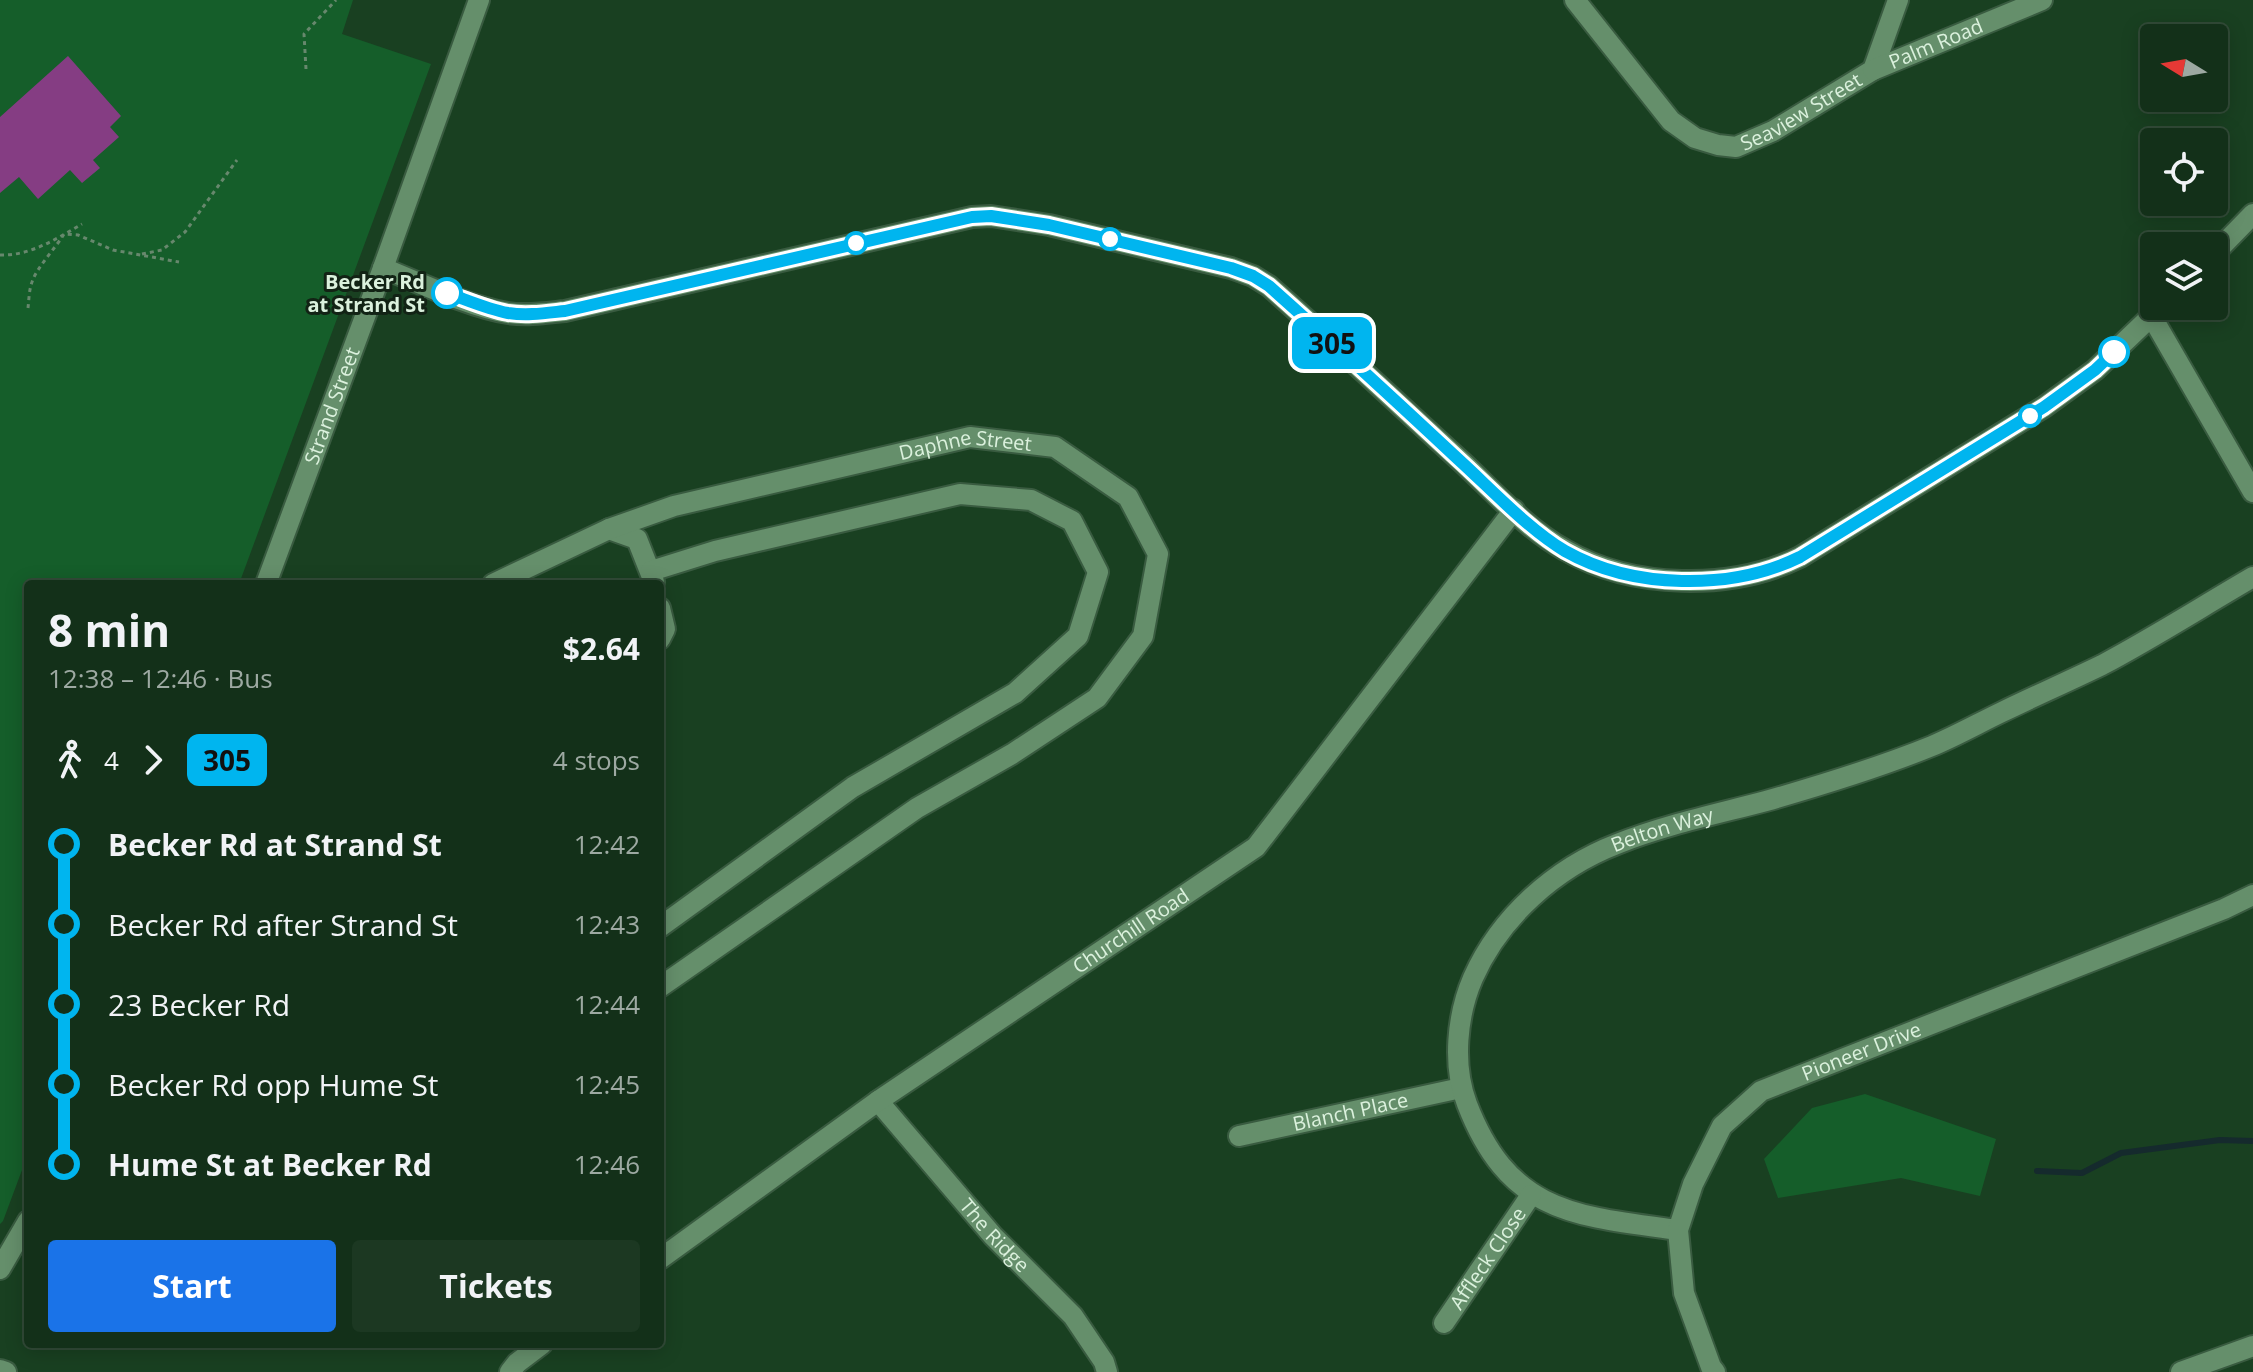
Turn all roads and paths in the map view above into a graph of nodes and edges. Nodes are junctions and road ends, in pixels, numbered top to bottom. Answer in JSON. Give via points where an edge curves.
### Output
{"nodes":[{"id":1,"x":336,"y":0,"type":"edge"},
{"id":2,"x":479,"y":0,"type":"edge"},
{"id":3,"x":1575,"y":0,"type":"edge"},
{"id":4,"x":1898,"y":0,"type":"edge"},
{"id":5,"x":2042,"y":0,"type":"edge"},
{"id":6,"x":306,"y":69,"type":"dead end"},
{"id":7,"x":1873,"y":70,"type":"junction"},
{"id":8,"x":237,"y":160,"type":"dead end"},
{"id":9,"x":2253,"y":214,"type":"edge"},
{"id":10,"x":82,"y":224,"type":"dead end"},
{"id":11,"x":64,"y":234,"type":"junction"},
{"id":12,"x":2228,"y":240,"type":"edge"},
{"id":13,"x":138,"y":254,"type":"junction"},
{"id":14,"x":0,"y":255,"type":"edge"},
{"id":15,"x":179,"y":262,"type":"dead end"},
{"id":16,"x":383,"y":268,"type":"junction"},
{"id":17,"x":28,"y":308,"type":"dead end"},
{"id":18,"x":2148,"y":320,"type":"edge"},
{"id":19,"x":2162,"y":320,"type":"edge"},
{"id":20,"x":2253,"y":492,"type":"edge"},
{"id":21,"x":1514,"y":510,"type":"junction"},
{"id":22,"x":609,"y":529,"type":"junction"},
{"id":23,"x":2253,"y":577,"type":"edge"},
{"id":24,"x":652,"y":578,"type":"edge"},
{"id":25,"x":267,"y":580,"type":"edge"},
{"id":26,"x":501,"y":580,"type":"edge"},
{"id":27,"x":2253,"y":895,"type":"edge"},
{"id":28,"x":664,"y":924,"type":"edge"},
{"id":29,"x":664,"y":984,"type":"edge"},
{"id":30,"x":1461,"y":1088,"type":"junction"},
{"id":31,"x":878,"y":1101,"type":"junction"},
{"id":32,"x":1239,"y":1136,"type":"dead end"},
{"id":33,"x":1531,"y":1195,"type":"junction"},
{"id":34,"x":24,"y":1228,"type":"edge"},
{"id":35,"x":1678,"y":1230,"type":"junction"},
{"id":36,"x":664,"y":1256,"type":"edge"},
{"id":37,"x":0,"y":1269,"type":"edge"},
{"id":38,"x":1444,"y":1323,"type":"dead end"},
{"id":39,"x":2253,"y":1346,"type":"edge"},
{"id":40,"x":537,"y":1348,"type":"edge"},
{"id":41,"x":0,"y":1370,"type":"edge"},
{"id":42,"x":6,"y":1372,"type":"edge"},
{"id":43,"x":510,"y":1372,"type":"edge"},
{"id":44,"x":1107,"y":1372,"type":"edge"},
{"id":45,"x":1715,"y":1372,"type":"edge"},
{"id":46,"x":2181,"y":1372,"type":"edge"}],
"edges":[{"from":1,"to":6,"type":"path","via":[[304,34]]},
{"from":2,"to":16,"type":"street","name":"Strand Street"},
{"from":3,"to":7,"type":"street","name":"Seaview Street","via":[[1671,121],[1695,138],[1718,145],[1736,147],[1773,131]]},
{"from":4,"to":7,"type":"street","name":"Seaview Street"},
{"from":5,"to":7,"type":"street","name":"Palm Road"},
{"from":8,"to":13,"type":"path","via":[[185,232],[162,250]]},
{"from":9,"to":12,"type":"street"},
{"from":10,"to":11,"type":"path"},
{"from":11,"to":13,"type":"path"},
{"from":11,"to":14,"type":"path","via":[[31,251]]},
{"from":11,"to":17,"type":"path","via":[[31,283]]},
{"from":13,"to":15,"type":"path"},
{"from":16,"to":21,"type":"street","via":[[489,309],[533,314],[636,296],[972,217],[1049,225],[1253,276]]},
{"from":16,"to":25,"type":"street","name":"Strand Street"},
{"from":18,"to":21,"type":"street","via":[[2095,370],[2044,407],[1779,567],[1701,580],[1626,574],[1564,550]]},
{"from":19,"to":20,"type":"street"},
{"from":21,"to":31,"type":"street","name":"Churchill Road","via":[[1256,847]]},
{"from":22,"to":24,"type":"street","via":[[637,539]]},
{"from":22,"to":26,"type":"street","name":"Daphne Street"},
{"from":22,"to":29,"type":"street","name":"Daphne Street","via":[[674,506],[970,437],[1055,447],[1128,497],[1158,554],[1143,636],[1097,698],[917,808]]},
{"from":23,"to":30,"type":"street","name":"Belton Way","via":[[2103,664],[1933,746],[1822,785],[1616,844],[1561,873],[1519,909],[1483,957],[1464,999],[1458,1044]]},
{"from":24,"to":28,"type":"street","via":[[715,551],[960,494],[1031,500],[1072,521],[1098,572],[1078,636],[1015,693],[853,787]]},
{"from":27,"to":35,"type":"street","name":"Pioneer Drive","via":[[1761,1091],[1722,1126],[1693,1184]]},
{"from":30,"to":32,"type":"street","name":"Blanch Place"},
{"from":30,"to":33,"type":"street","name":"Belton Way","via":[[1498,1164]]},
{"from":31,"to":36,"type":"street","name":"Churchill Road"},
{"from":31,"to":44,"type":"street","name":"The Ridge","via":[[993,1236],[1073,1316]]},
{"from":33,"to":35,"type":"street","name":"Belton Way","via":[[1571,1213]]},
{"from":33,"to":38,"type":"street","name":"Affleck Close"},
{"from":34,"to":37,"type":"street"},
{"from":35,"to":45,"type":"street","name":"Pioneer Drive","via":[[1684,1293]]},
{"from":39,"to":46,"type":"street"},
{"from":40,"to":43,"type":"street"},
{"from":41,"to":42,"type":"street"}]}
